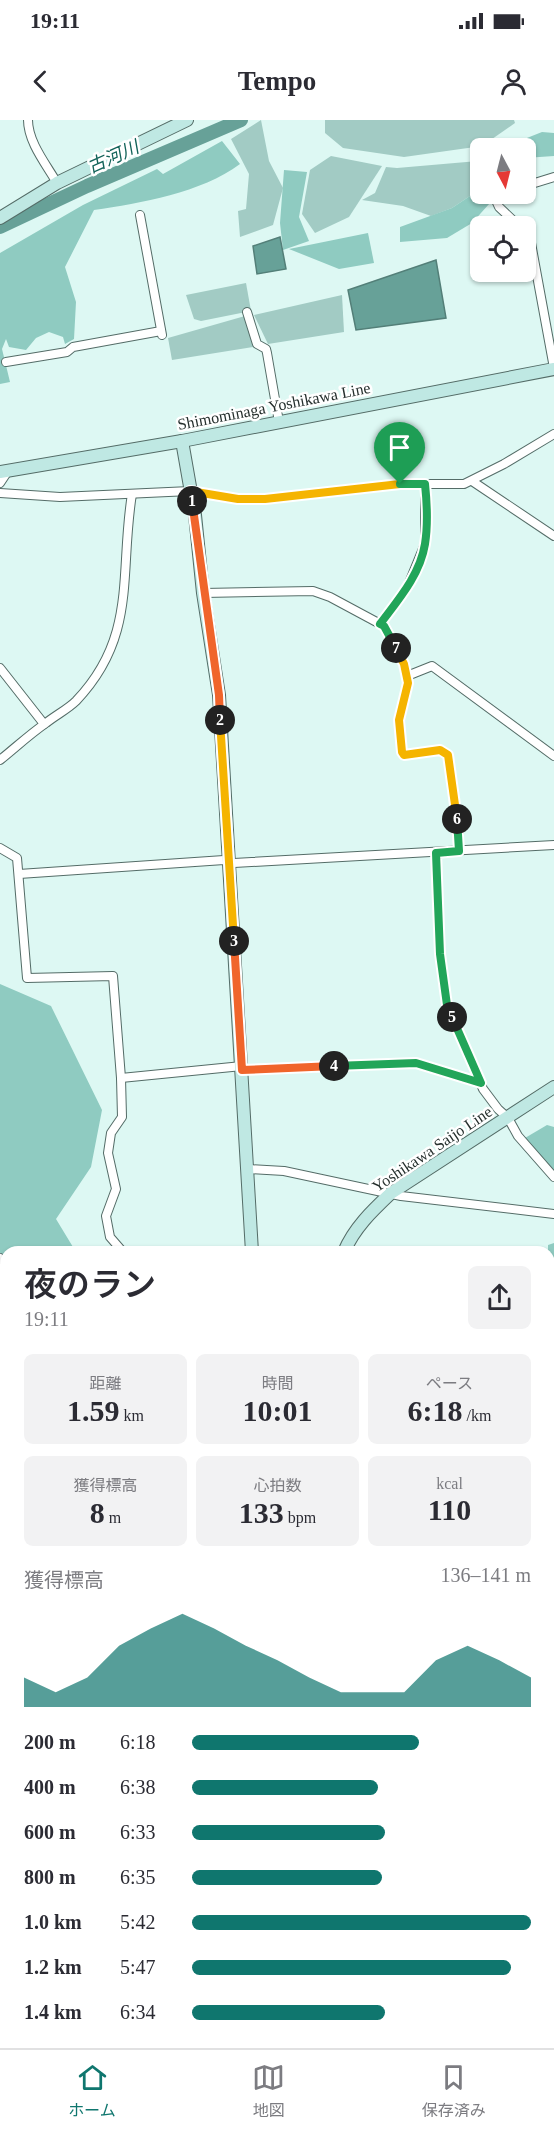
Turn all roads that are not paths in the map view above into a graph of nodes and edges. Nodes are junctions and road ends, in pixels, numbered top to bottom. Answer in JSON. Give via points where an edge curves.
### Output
{"nodes":[{"id":1,"x":28,"y":120,"type":"edge"},
{"id":2,"x":187,"y":120,"type":"edge"},
{"id":3,"x":554,"y":177,"type":"edge"},
{"id":4,"x":57,"y":183,"type":"junction"},
{"id":5,"x":536,"y":183,"type":"edge"},
{"id":6,"x":498,"y":204,"type":"edge"},
{"id":7,"x":140,"y":214,"type":"dead end"},
{"id":8,"x":508,"y":216,"type":"edge"},
{"id":9,"x":0,"y":218,"type":"edge"},
{"id":10,"x":536,"y":270,"type":"edge"},
{"id":11,"x":247,"y":312,"type":"dead end"},
{"id":12,"x":6,"y":362,"type":"dead end"},
{"id":13,"x":554,"y":368,"type":"edge"},
{"id":14,"x":279,"y":422,"type":"junction"},
{"id":15,"x":554,"y":434,"type":"edge"},
{"id":16,"x":182,"y":441,"type":"junction"},
{"id":17,"x":4,"y":471,"type":"edge"},
{"id":18,"x":472,"y":481,"type":"junction"},
{"id":19,"x":0,"y":483,"type":"edge"},
{"id":20,"x":425,"y":484,"type":"junction"},
{"id":21,"x":190,"y":491,"type":"junction"},
{"id":22,"x":0,"y":493,"type":"edge"},
{"id":23,"x":132,"y":494,"type":"junction"},
{"id":24,"x":554,"y":537,"type":"edge"},
{"id":25,"x":203,"y":593,"type":"junction"},
{"id":26,"x":380,"y":624,"type":"junction"},
{"id":27,"x":0,"y":668,"type":"edge"},
{"id":28,"x":407,"y":676,"type":"junction"},
{"id":29,"x":44,"y":724,"type":"junction"},
{"id":30,"x":554,"y":756,"type":"edge"},
{"id":31,"x":0,"y":760,"type":"edge"},
{"id":32,"x":554,"y":845,"type":"edge"},
{"id":33,"x":0,"y":848,"type":"edge"},
{"id":34,"x":459,"y":851,"type":"junction"},
{"id":35,"x":436,"y":853,"type":"junction"},
{"id":36,"x":229,"y":861,"type":"junction"},
{"id":37,"x":19,"y":874,"type":"junction"},
{"id":38,"x":242,"y":1068,"type":"junction"},
{"id":39,"x":121,"y":1078,"type":"junction"},
{"id":40,"x":481,"y":1083,"type":"junction"},
{"id":41,"x":554,"y":1087,"type":"edge"},
{"id":42,"x":508,"y":1118,"type":"junction"},
{"id":43,"x":248,"y":1169,"type":"junction"},
{"id":44,"x":554,"y":1177,"type":"edge"},
{"id":45,"x":391,"y":1193,"type":"junction"},
{"id":46,"x":554,"y":1214,"type":"edge"},
{"id":47,"x":118,"y":1246,"type":"edge"},
{"id":48,"x":252,"y":1246,"type":"edge"},
{"id":49,"x":347,"y":1246,"type":"edge"}],
"edges":[{"from":1,"to":4,"type":"street","via":[[33,142]]},
{"from":2,"to":4,"type":"street"},
{"from":3,"to":5,"type":"street"},
{"from":4,"to":9,"type":"street"},
{"from":6,"to":8,"type":"street"},
{"from":7,"to":12,"type":"street","via":[[161,333]]},
{"from":10,"to":13,"type":"street"},
{"from":11,"to":14,"type":"street","via":[[257,344],[266,349]]},
{"from":13,"to":14,"type":"street","name":"Shimominaga Yoshikawa Line"},
{"from":14,"to":16,"type":"street","name":"Shimominaga Yoshikawa Line"},
{"from":15,"to":18,"type":"street"},
{"from":16,"to":17,"type":"street","name":"Shimominaga Yoshikawa Line"},
{"from":16,"to":21,"type":"street"},
{"from":17,"to":19,"type":"street"},
{"from":18,"to":20,"type":"street"},
{"from":18,"to":24,"type":"street"},
{"from":20,"to":21,"type":"street","via":[[265,499]]},
{"from":20,"to":26,"type":"street","via":[[425,544],[407,588]]},
{"from":21,"to":23,"type":"street"},
{"from":21,"to":25,"type":"street"},
{"from":22,"to":23,"type":"street","via":[[60,497]]},
{"from":23,"to":29,"type":"street","via":[[122,612],[112,651],[75,703]]},
{"from":25,"to":26,"type":"street","via":[[313,591]]},
{"from":25,"to":36,"type":"street","via":[[219,695]]},
{"from":26,"to":28,"type":"street"},
{"from":27,"to":29,"type":"street"},
{"from":28,"to":30,"type":"street","via":[[432,666]]},
{"from":28,"to":34,"type":"street","via":[[399,720],[402,752],[404,755],[440,750],[448,755]]},
{"from":29,"to":31,"type":"street"},
{"from":32,"to":34,"type":"street"},
{"from":33,"to":37,"type":"street","via":[[17,858]]},
{"from":34,"to":35,"type":"street"},
{"from":35,"to":36,"type":"street"},
{"from":35,"to":40,"type":"street","via":[[440,954],[447,1005]]},
{"from":36,"to":37,"type":"street"},
{"from":36,"to":38,"type":"street"},
{"from":37,"to":39,"type":"street","via":[[27,978],[113,976]]},
{"from":38,"to":39,"type":"street"},
{"from":38,"to":40,"type":"street","via":[[416,1063]]},
{"from":38,"to":43,"type":"street"},
{"from":39,"to":47,"type":"street","via":[[122,1117],[111,1133],[108,1153],[116,1189],[106,1216],[110,1237]]},
{"from":40,"to":42,"type":"street"},
{"from":41,"to":42,"type":"street","name":"Yoshikawa Saijo Line"},
{"from":42,"to":44,"type":"street","via":[[518,1136]]},
{"from":42,"to":45,"type":"street","name":"Yoshikawa Saijo Line"},
{"from":43,"to":45,"type":"street","via":[[284,1171]]},
{"from":43,"to":48,"type":"street"},
{"from":45,"to":46,"type":"street"},
{"from":45,"to":49,"type":"street","name":"Yoshikawa Saijo Line","via":[[369,1213]]}]}
